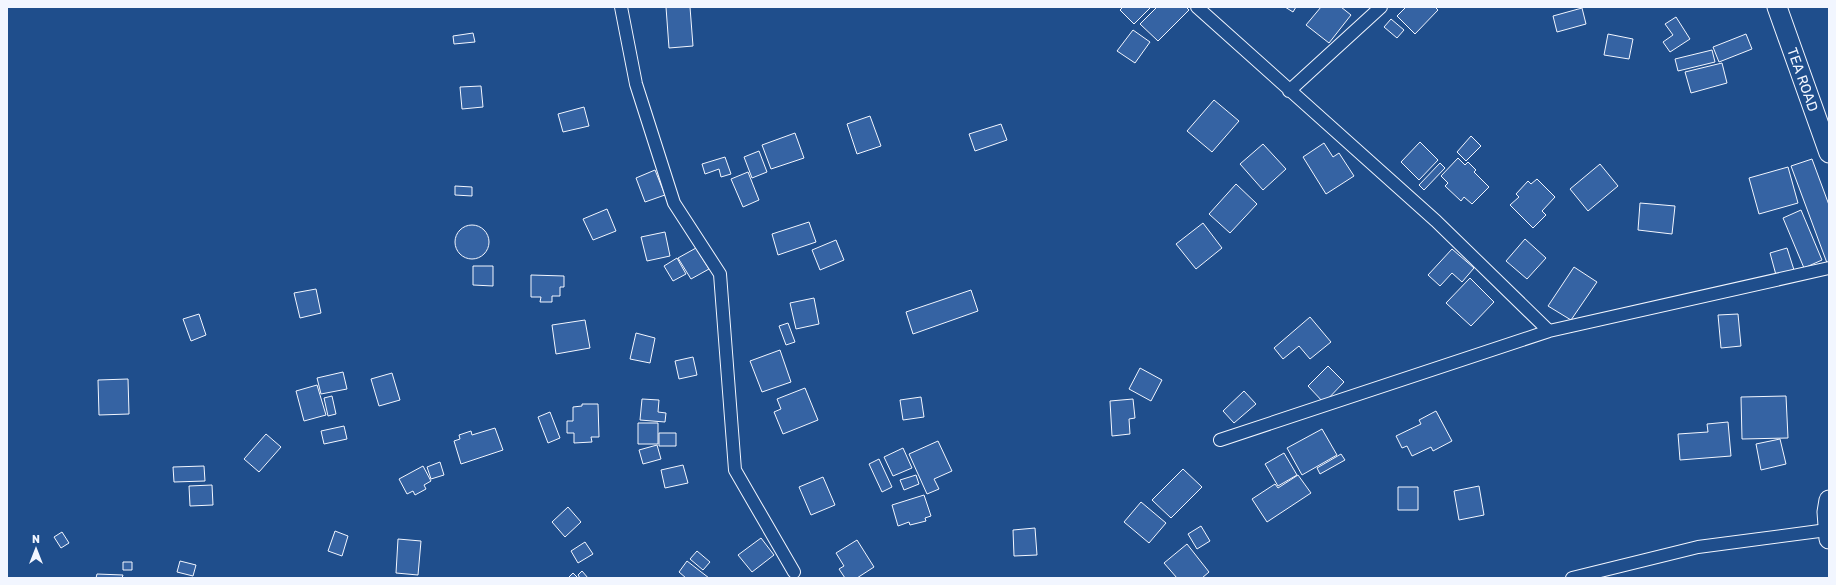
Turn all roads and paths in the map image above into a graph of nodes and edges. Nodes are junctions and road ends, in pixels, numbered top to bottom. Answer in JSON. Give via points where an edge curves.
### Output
{"nodes":[{"id":1,"x":621,"y":7,"type":"edge"},
{"id":2,"x":1197,"y":7,"type":"edge"},
{"id":3,"x":1381,"y":7,"type":"edge"},
{"id":4,"x":1777,"y":7,"type":"edge"},
{"id":5,"x":1289,"y":90,"type":"junction"},
{"id":6,"x":1829,"y":152,"type":"edge"},
{"id":7,"x":1829,"y":268,"type":"edge"},
{"id":8,"x":1549,"y":331,"type":"junction"},
{"id":9,"x":1220,"y":440,"type":"dead end"},
{"id":10,"x":1829,"y":500,"type":"edge"},
{"id":11,"x":1828,"y":535,"type":"edge"},
{"id":12,"x":794,"y":572,"type":"dead end"},
{"id":13,"x":1572,"y":578,"type":"edge"}],
"edges":[{"from":1,"to":12,"type":"street","via":[[636,84],[674,203],[720,274],[735,470]]},
{"from":2,"to":5,"type":"street"},
{"from":3,"to":5,"type":"street"},
{"from":4,"to":6,"type":"main road","name":"TEA ROAD"},
{"from":5,"to":8,"type":"street","via":[[1436,221]]},
{"from":7,"to":8,"type":"street"},
{"from":8,"to":9,"type":"street"},
{"from":10,"to":11,"type":"main road"},
{"from":11,"to":13,"type":"street","via":[[1698,547]]}]}
